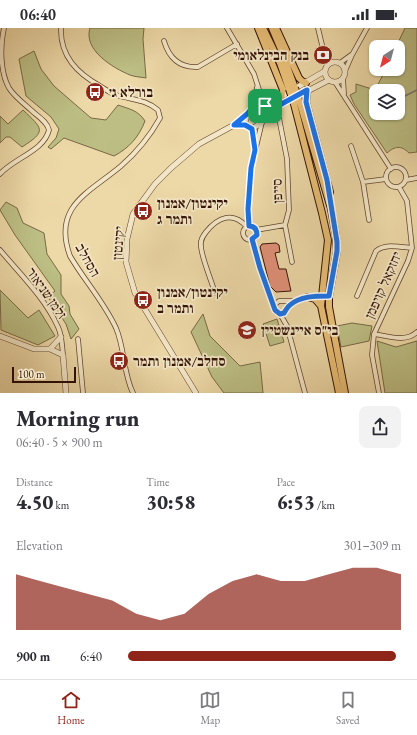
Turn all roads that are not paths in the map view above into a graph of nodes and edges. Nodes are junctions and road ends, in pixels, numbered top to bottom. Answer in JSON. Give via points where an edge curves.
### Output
{"nodes":[{"id":1,"x":4,"y":28,"type":"edge"},
{"id":2,"x":61,"y":28,"type":"edge"},
{"id":3,"x":227,"y":28,"type":"edge"},
{"id":4,"x":258,"y":28,"type":"edge"},
{"id":5,"x":263,"y":28,"type":"edge"},
{"id":6,"x":272,"y":28,"type":"edge"},
{"id":7,"x":276,"y":28,"type":"edge"},
{"id":8,"x":318,"y":28,"type":"edge"},
{"id":9,"x":368,"y":28,"type":"edge"},
{"id":10,"x":164,"y":41,"type":"dead end"},
{"id":11,"x":237,"y":44,"type":"junction"},
{"id":12,"x":352,"y":55,"type":"junction"},
{"id":13,"x":340,"y":63,"type":"junction"},
{"id":14,"x":327,"y":67,"type":"junction"},
{"id":15,"x":345,"y":72,"type":"junction"},
{"id":16,"x":343,"y":78,"type":"junction"},
{"id":17,"x":329,"y":80,"type":"junction"},
{"id":18,"x":257,"y":82,"type":"junction"},
{"id":19,"x":335,"y":82,"type":"junction"},
{"id":20,"x":306,"y":83,"type":"junction"},
{"id":21,"x":292,"y":89,"type":"junction"},
{"id":22,"x":307,"y":90,"type":"junction"},
{"id":23,"x":344,"y":94,"type":"junction"},
{"id":24,"x":281,"y":97,"type":"junction"},
{"id":25,"x":256,"y":103,"type":"junction"},
{"id":26,"x":297,"y":104,"type":"junction"},
{"id":27,"x":265,"y":105,"type":"junction"},
{"id":28,"x":267,"y":112,"type":"junction"},
{"id":29,"x":247,"y":114,"type":"junction"},
{"id":30,"x":279,"y":118,"type":"dead end"},
{"id":31,"x":262,"y":122,"type":"junction"},
{"id":32,"x":234,"y":125,"type":"junction"},
{"id":33,"x":245,"y":125,"type":"junction"},
{"id":34,"x":252,"y":129,"type":"junction"},
{"id":35,"x":351,"y":146,"type":"dead end"},
{"id":36,"x":255,"y":150,"type":"junction"},
{"id":37,"x":391,"y":168,"type":"junction"},
{"id":38,"x":0,"y":174,"type":"edge"},
{"id":39,"x":417,"y":178,"type":"edge"},
{"id":40,"x":386,"y":179,"type":"junction"},
{"id":41,"x":406,"y":180,"type":"junction"},
{"id":42,"x":364,"y":182,"type":"junction"},
{"id":43,"x":400,"y":187,"type":"junction"},
{"id":44,"x":331,"y":209,"type":"junction"},
{"id":45,"x":369,"y":220,"type":"dead end"},
{"id":46,"x":285,"y":225,"type":"junction"},
{"id":47,"x":248,"y":226,"type":"junction"},
{"id":48,"x":256,"y":230,"type":"junction"},
{"id":49,"x":252,"y":239,"type":"junction"},
{"id":50,"x":412,"y":248,"type":"junction"},
{"id":51,"x":1,"y":251,"type":"edge"},
{"id":52,"x":292,"y":262,"type":"dead end"},
{"id":53,"x":269,"y":291,"type":"junction"},
{"id":54,"x":215,"y":293,"type":"dead end"},
{"id":55,"x":321,"y":296,"type":"junction"},
{"id":56,"x":329,"y":296,"type":"junction"},
{"id":57,"x":357,"y":296,"type":"dead end"},
{"id":58,"x":308,"y":297,"type":"junction"},
{"id":59,"x":281,"y":301,"type":"junction"},
{"id":60,"x":296,"y":301,"type":"junction"},
{"id":61,"x":274,"y":305,"type":"junction"},
{"id":62,"x":321,"y":306,"type":"junction"},
{"id":63,"x":287,"y":308,"type":"junction"},
{"id":64,"x":280,"y":314,"type":"junction"},
{"id":65,"x":417,"y":332,"type":"edge"},
{"id":66,"x":374,"y":334,"type":"junction"},
{"id":67,"x":0,"y":336,"type":"edge"},
{"id":68,"x":61,"y":337,"type":"junction"},
{"id":69,"x":78,"y":339,"type":"dead end"},
{"id":70,"x":50,"y":349,"type":"junction"},
{"id":71,"x":63,"y":355,"type":"junction"},
{"id":72,"x":66,"y":393,"type":"edge"},
{"id":73,"x":83,"y":393,"type":"edge"},
{"id":74,"x":134,"y":393,"type":"edge"},
{"id":75,"x":196,"y":393,"type":"edge"},
{"id":76,"x":305,"y":393,"type":"edge"},
{"id":77,"x":339,"y":393,"type":"edge"},
{"id":78,"x":345,"y":393,"type":"edge"},
{"id":79,"x":379,"y":393,"type":"edge"}],
"edges":[{"from":1,"to":38,"type":"street","via":[[0,54],[6,82],[10,90],[44,121],[49,130],[46,139],[40,145],[8,165]]},
{"from":2,"to":74,"type":"street","name":"הסחלב","via":[[62,43],[68,59],[76,69],[114,94],[150,103],[158,110],[160,118],[144,142],[122,165],[82,197],[65,222],[66,244],[70,256],[116,329],[127,378]]},
{"from":3,"to":11,"type":"street"},
{"from":4,"to":24,"type":"main road","via":[[283,90]]},
{"from":5,"to":21,"type":"main road"},
{"from":6,"to":21,"type":"main road"},
{"from":7,"to":20,"type":"main road","via":[[299,78]]},
{"from":8,"to":14,"type":"street"},
{"from":9,"to":12,"type":"street"},
{"from":10,"to":11,"type":"street","via":[[170,56],[192,68]]},
{"from":11,"to":18,"type":"street"},
{"from":12,"to":13,"type":"street"},
{"from":12,"to":15,"type":"street"},
{"from":13,"to":14,"type":"street","via":[[333,62]]},
{"from":13,"to":15,"type":"street"},
{"from":14,"to":17,"type":"street"},
{"from":14,"to":20,"type":"street"},
{"from":15,"to":16,"type":"street"},
{"from":16,"to":19,"type":"street"},
{"from":16,"to":23,"type":"street"},
{"from":17,"to":19,"type":"street"},
{"from":17,"to":22,"type":"street"},
{"from":18,"to":25,"type":"street"},
{"from":18,"to":27,"type":"street"},
{"from":19,"to":23,"type":"street"},
{"from":20,"to":24,"type":"street"},
{"from":21,"to":26,"type":"main road","bridge":true},
{"from":22,"to":28,"type":"street"},
{"from":22,"to":44,"type":"main road","via":[[306,102],[327,180]]},
{"from":23,"to":37,"type":"street"},
{"from":24,"to":27,"type":"street"},
{"from":25,"to":27,"type":"street"},
{"from":25,"to":29,"type":"street","name":"יקינטון"},
{"from":26,"to":44,"type":"main road"},
{"from":26,"to":55,"type":"main road","via":[[328,240]]},
{"from":27,"to":28,"type":"street"},
{"from":28,"to":31,"type":"street"},
{"from":29,"to":32,"type":"street","name":"יקינטון"},
{"from":29,"to":33,"type":"street"},
{"from":30,"to":46,"type":"street","name":"סייפן","via":[[286,160],[289,210]]},
{"from":31,"to":34,"type":"street"},
{"from":31,"to":36,"type":"street"},
{"from":32,"to":33,"type":"street","name":"יקינטון"},
{"from":32,"to":75,"type":"street","name":"יקינטון","via":[[199,144],[155,184],[133,214],[127,239],[126,262],[135,293]]},
{"from":33,"to":34,"type":"street"},
{"from":34,"to":36,"type":"street"},
{"from":35,"to":42,"type":"street"},
{"from":36,"to":47,"type":"street","via":[[251,168]]},
{"from":37,"to":40,"type":"street"},
{"from":37,"to":41,"type":"street","via":[[401,168],[406,173]]},
{"from":39,"to":41,"type":"street"},
{"from":40,"to":42,"type":"street"},
{"from":40,"to":43,"type":"street","via":[[393,187]]},
{"from":41,"to":43,"type":"street"},
{"from":42,"to":45,"type":"street"},
{"from":43,"to":50,"type":"street","name":"יחזקאל קויפמן","via":[[407,201]]},
{"from":44,"to":56,"type":"main road","via":[[337,251]]},
{"from":46,"to":48,"type":"street"},
{"from":46,"to":52,"type":"street","name":"סייפן"},
{"from":47,"to":48,"type":"street"},
{"from":47,"to":49,"type":"street","via":[[243,232],[244,237]]},
{"from":47,"to":54,"type":"street","via":[[239,219],[219,219],[202,237],[201,246]]},
{"from":48,"to":49,"type":"street","via":[[257,235]]},
{"from":49,"to":53,"type":"street"},
{"from":50,"to":57,"type":"street","via":[[379,248]]},
{"from":50,"to":66,"type":"street","name":"יחזקאל קויפמן"},
{"from":51,"to":68,"type":"street","name":"זלמן שניאור","via":[[38,296],[59,328]]},
{"from":53,"to":59,"type":"street"},
{"from":53,"to":61,"type":"street"},
{"from":55,"to":56,"type":"street"},
{"from":55,"to":58,"type":"street"},
{"from":55,"to":62,"type":"main road"},
{"from":56,"to":78,"type":"main road"},
{"from":58,"to":60,"type":"street"},
{"from":58,"to":62,"type":"main road","via":[[315,299]]},
{"from":59,"to":60,"type":"street"},
{"from":59,"to":61,"type":"street"},
{"from":59,"to":63,"type":"street"},
{"from":60,"to":63,"type":"street"},
{"from":61,"to":64,"type":"street","via":[[276,312]]},
{"from":62,"to":77,"type":"main road"},
{"from":63,"to":64,"type":"street"},
{"from":64,"to":76,"type":"street","via":[[287,326]]},
{"from":65,"to":66,"type":"street","via":[[408,338]]},
{"from":66,"to":79,"type":"street","name":"יחזקאל קויפמן","via":[[372,355]]},
{"from":67,"to":70,"type":"street","via":[[34,349]]},
{"from":68,"to":70,"type":"street"},
{"from":68,"to":71,"type":"street","name":"זלמן שניאור"},
{"from":69,"to":73,"type":"street"},
{"from":70,"to":71,"type":"street"},
{"from":71,"to":72,"type":"street"}]}
